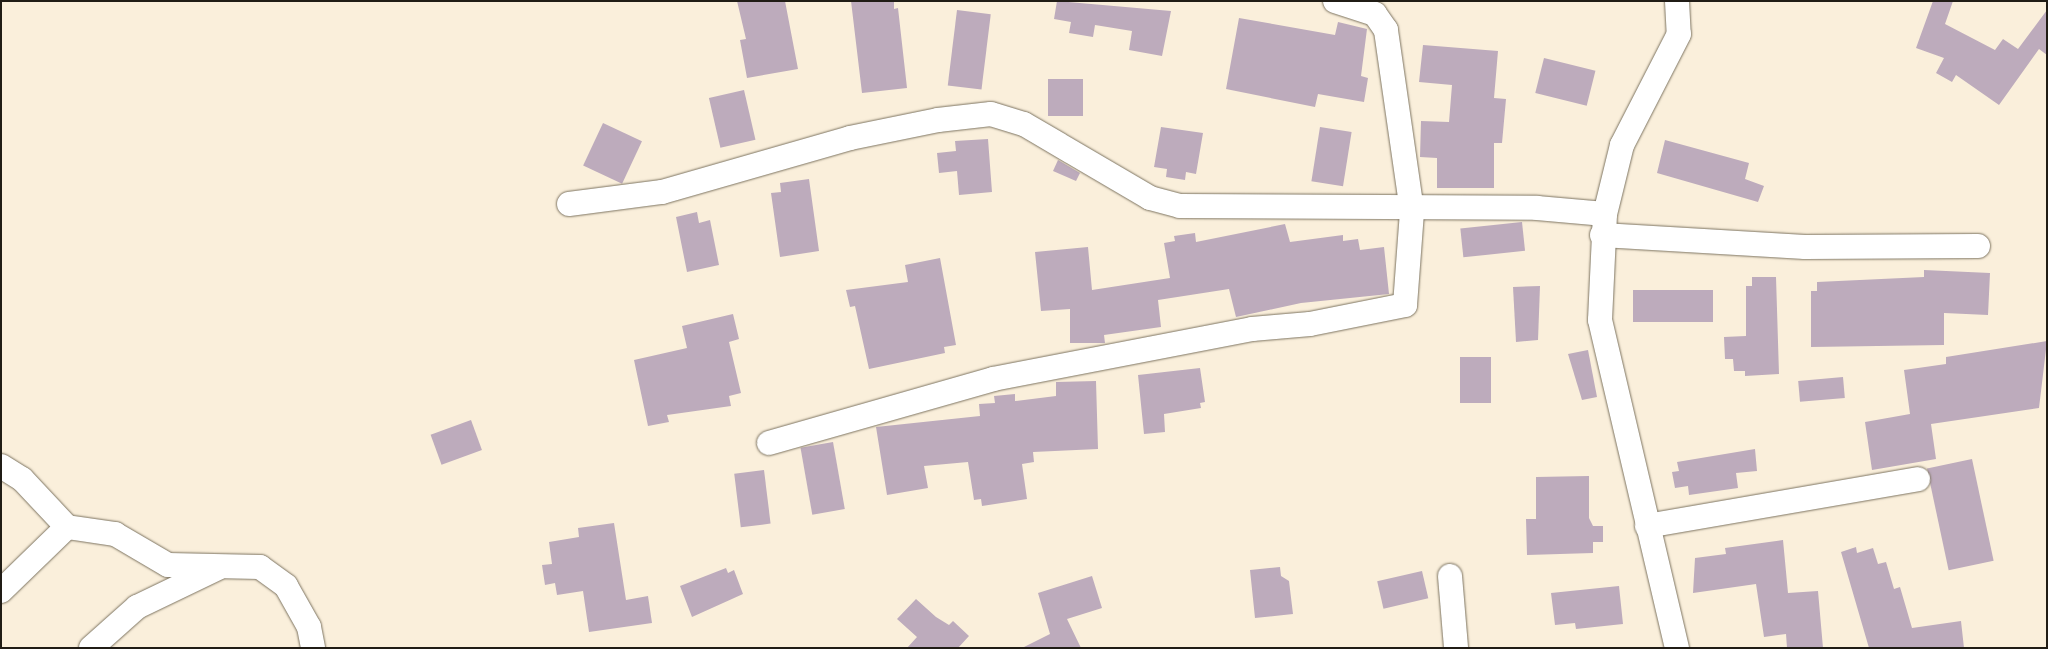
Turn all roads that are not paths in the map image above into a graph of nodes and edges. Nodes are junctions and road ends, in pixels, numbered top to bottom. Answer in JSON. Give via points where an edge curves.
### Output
{"nodes":[{"id":1,"x":1335,"y":1,"type":"edge"},
{"id":2,"x":1676,"y":1,"type":"edge"},
{"id":3,"x":569,"y":204,"type":"dead end"},
{"id":4,"x":1412,"y":211,"type":"junction"},
{"id":5,"x":1604,"y":224,"type":"junction"},
{"id":6,"x":1978,"y":246,"type":"dead end"},
{"id":7,"x":769,"y":443,"type":"dead end"},
{"id":8,"x":1,"y":466,"type":"edge"},
{"id":9,"x":1918,"y":479,"type":"dead end"},
{"id":10,"x":1648,"y":526,"type":"junction"},
{"id":11,"x":66,"y":527,"type":"junction"},
{"id":12,"x":223,"y":566,"type":"junction"},
{"id":13,"x":1450,"y":576,"type":"dead end"},
{"id":14,"x":1,"y":590,"type":"edge"},
{"id":15,"x":91,"y":648,"type":"edge"},
{"id":16,"x":313,"y":648,"type":"edge"},
{"id":17,"x":1456,"y":648,"type":"edge"},
{"id":18,"x":1677,"y":648,"type":"edge"}],
"edges":[{"from":1,"to":4,"type":"street","via":[[1375,14],[1386,30]]},
{"from":2,"to":5,"type":"street","via":[[1679,34],[1622,145]]},
{"from":3,"to":4,"type":"street","via":[[662,192],[850,138],[938,120],[991,114],[1024,124],[1150,198],[1180,206]]},
{"from":4,"to":5,"type":"street","via":[[1537,208]]},
{"from":4,"to":7,"type":"street","via":[[1406,305],[1310,324],[1252,329],[993,378]]},
{"from":5,"to":6,"type":"street","via":[[1795,246]]},
{"from":5,"to":10,"type":"street","via":[[1600,320]]},
{"from":8,"to":11,"type":"street","via":[[22,479]]},
{"from":9,"to":10,"type":"street"},
{"from":10,"to":18,"type":"street"},
{"from":11,"to":12,"type":"street","via":[[115,534],[168,564]]},
{"from":11,"to":14,"type":"street"},
{"from":12,"to":15,"type":"street","via":[[137,607]]},
{"from":12,"to":16,"type":"street","via":[[260,567],[286,586],[309,627]]},
{"from":13,"to":17,"type":"street"}]}
